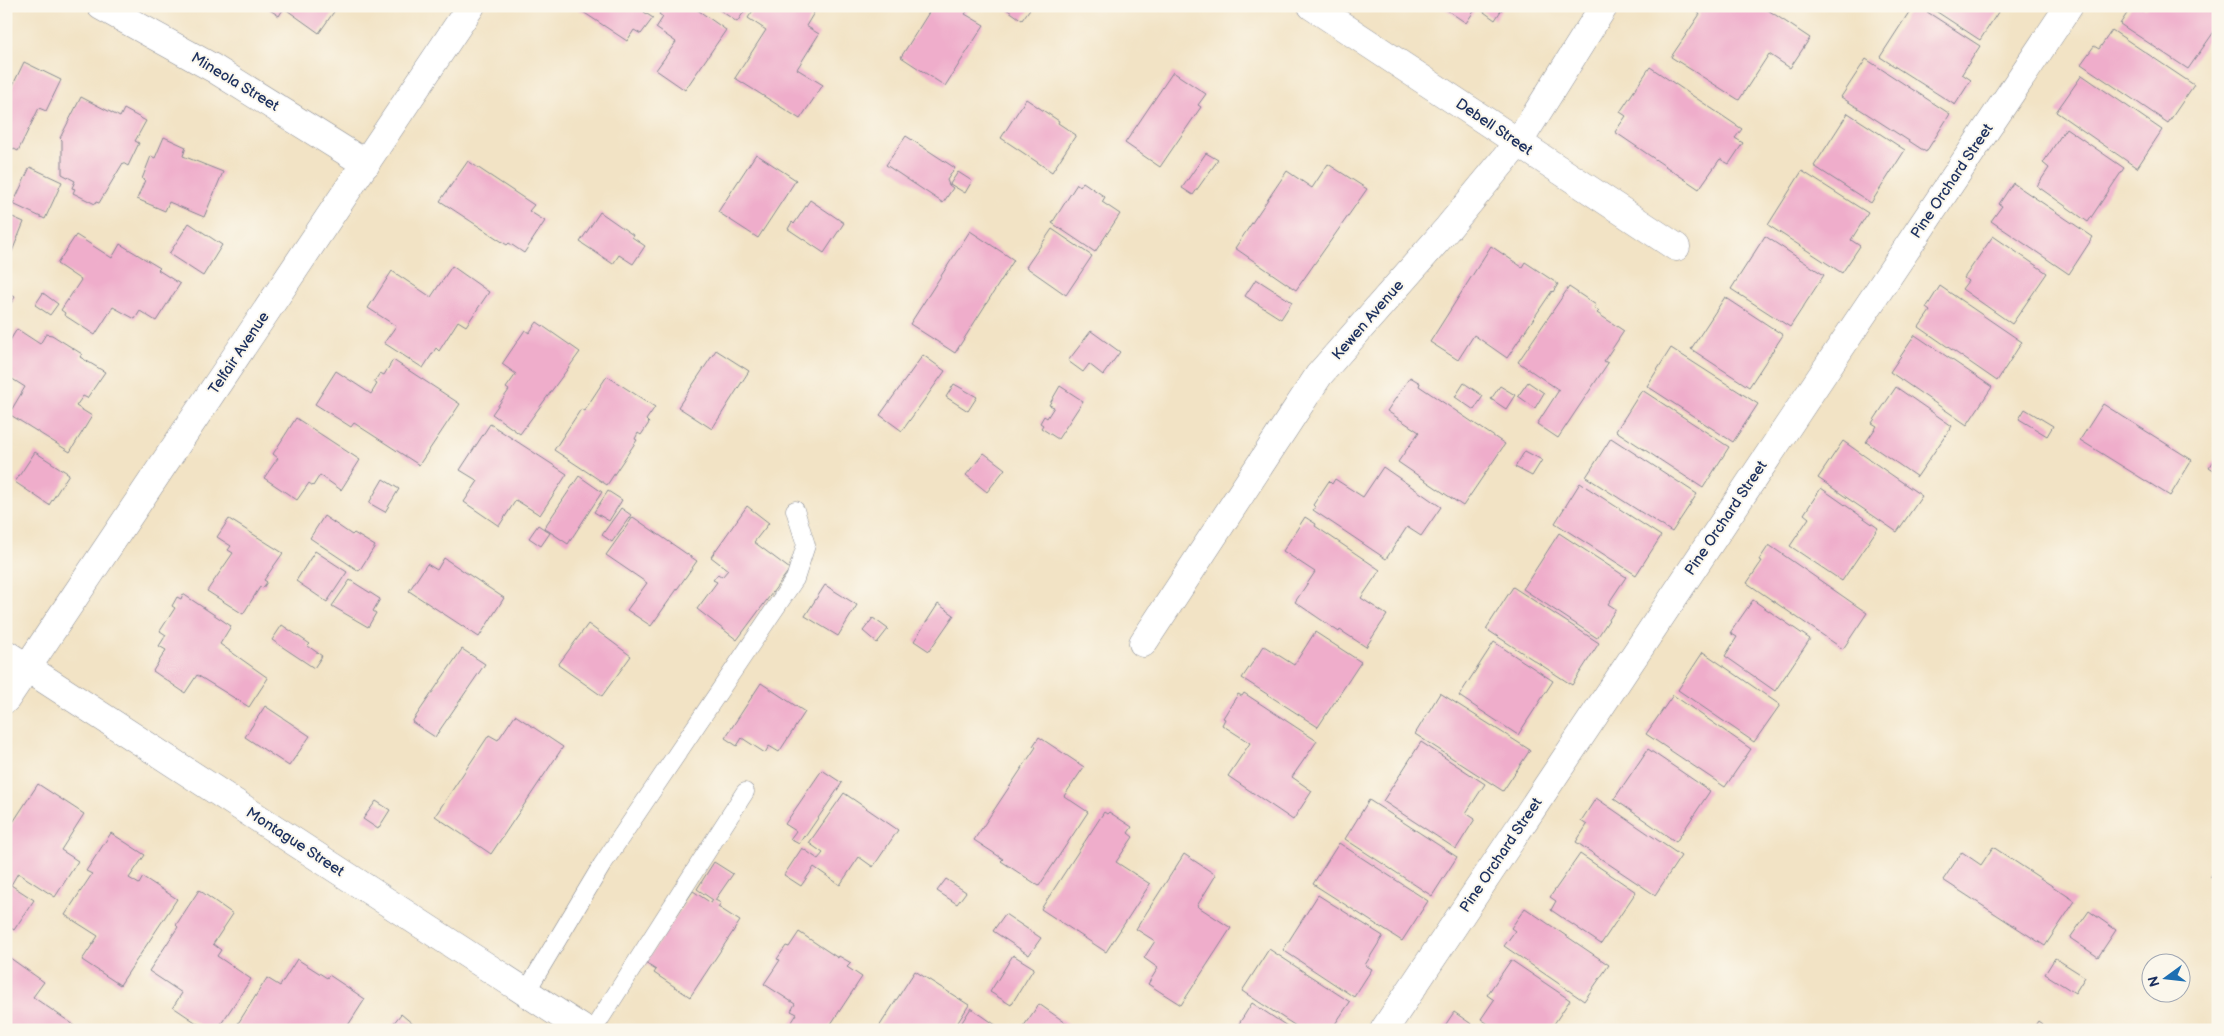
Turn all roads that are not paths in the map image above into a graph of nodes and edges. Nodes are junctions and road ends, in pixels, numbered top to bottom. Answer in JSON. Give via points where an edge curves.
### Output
{"nodes":[{"id":1,"x":101,"y":6,"type":"edge"},
{"id":2,"x":471,"y":6,"type":"edge"},
{"id":3,"x":1312,"y":6,"type":"edge"},
{"id":4,"x":1604,"y":6,"type":"edge"},
{"id":5,"x":2069,"y":6,"type":"edge"},
{"id":6,"x":1518,"y":144,"type":"junction"},
{"id":7,"x":366,"y":164,"type":"junction"},
{"id":8,"x":1676,"y":247,"type":"dead end"},
{"id":9,"x":795,"y":510,"type":"dead end"},
{"id":10,"x":1143,"y":642,"type":"dead end"},
{"id":11,"x":17,"y":661,"type":"edge"},
{"id":12,"x":6,"y":699,"type":"edge"},
{"id":13,"x":745,"y":792,"type":"dead end"},
{"id":14,"x":526,"y":992,"type":"junction"},
{"id":15,"x":556,"y":1022,"type":"edge"},
{"id":16,"x":584,"y":1030,"type":"edge"},
{"id":17,"x":593,"y":1030,"type":"edge"},
{"id":18,"x":1384,"y":1030,"type":"edge"}],
"edges":[{"from":1,"to":7,"type":"street","name":"Mineola Street","via":[[213,68]]},
{"from":2,"to":7,"type":"street","name":"Telfair Avenue"},
{"from":3,"to":6,"type":"street","name":"Debell Street"},
{"from":4,"to":6,"type":"street","name":"Kewen Avenue"},
{"from":5,"to":18,"type":"street","name":"Pine Orchard Street"},
{"from":6,"to":8,"type":"street","name":"Debell Street"},
{"from":6,"to":10,"type":"street","name":"Kewen Avenue","via":[[1319,376]]},
{"from":7,"to":11,"type":"street","name":"Telfair Avenue"},
{"from":9,"to":14,"type":"lane","via":[[806,544],[795,579],[602,865]]},
{"from":11,"to":12,"type":"street","name":"Telfair Avenue"},
{"from":11,"to":14,"type":"street","name":"Montague Street"},
{"from":13,"to":17,"type":"lane"},
{"from":14,"to":15,"type":"street","name":"Montague Street"},
{"from":15,"to":16,"type":"street","name":"Montague Street"}]}
